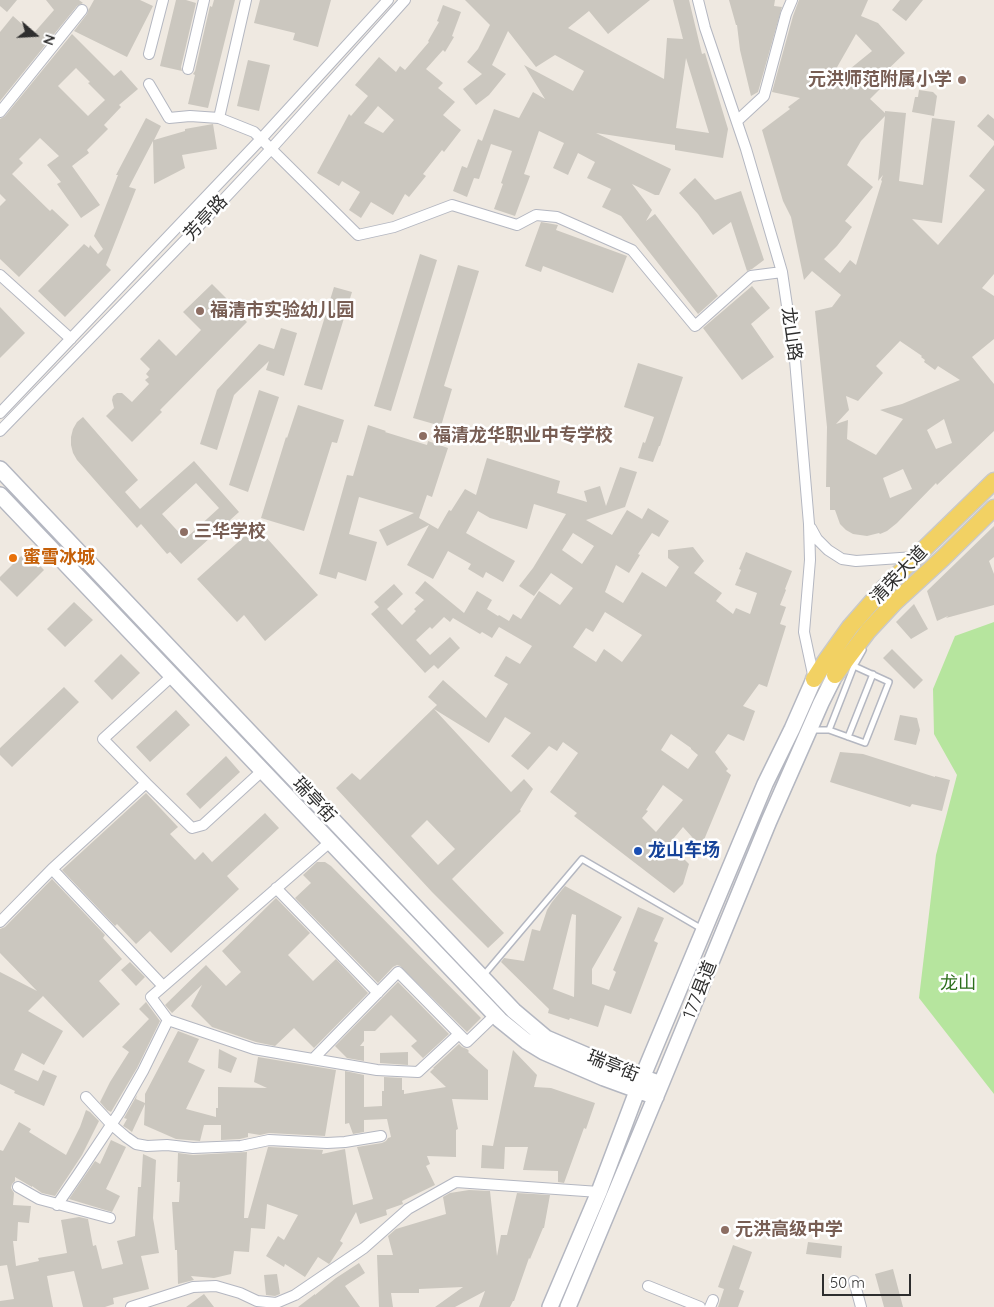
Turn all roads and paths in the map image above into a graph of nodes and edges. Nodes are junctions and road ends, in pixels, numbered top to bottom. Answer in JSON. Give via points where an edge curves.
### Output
{"nodes":[{"id":1,"x":163,"y":0,"type":"edge"},
{"id":2,"x":204,"y":0,"type":"edge"},
{"id":3,"x":246,"y":0,"type":"edge"},
{"id":4,"x":388,"y":0,"type":"edge"},
{"id":5,"x":406,"y":0,"type":"edge"},
{"id":6,"x":698,"y":0,"type":"edge"},
{"id":7,"x":792,"y":0,"type":"edge"},
{"id":8,"x":82,"y":10,"type":"dead end"},
{"id":9,"x":149,"y":54,"type":"dead end"},
{"id":10,"x":188,"y":69,"type":"dead end"},
{"id":11,"x":149,"y":84,"type":"dead end"},
{"id":12,"x":0,"y":112,"type":"edge"},
{"id":13,"x":220,"y":118,"type":"junction"},
{"id":14,"x":737,"y":122,"type":"junction"},
{"id":15,"x":261,"y":139,"type":"junction"},
{"id":16,"x":271,"y":149,"type":"junction"},
{"id":17,"x":782,"y":272,"type":"junction"},
{"id":18,"x":0,"y":275,"type":"edge"},
{"id":19,"x":71,"y":339,"type":"junction"},
{"id":20,"x":0,"y":413,"type":"edge"},
{"id":21,"x":0,"y":431,"type":"edge"},
{"id":22,"x":0,"y":469,"type":"edge"},
{"id":23,"x":994,"y":481,"type":"edge"},
{"id":24,"x":0,"y":495,"type":"edge"},
{"id":25,"x":994,"y":508,"type":"edge"},
{"id":26,"x":809,"y":524,"type":"junction"},
{"id":27,"x":916,"y":557,"type":"junction"},
{"id":28,"x":868,"y":631,"type":"junction"},
{"id":29,"x":854,"y":666,"type":"junction"},
{"id":30,"x":873,"y":674,"type":"junction"},
{"id":31,"x":172,"y":676,"type":"junction"},
{"id":32,"x":835,"y":676,"type":"joint"},
{"id":33,"x":814,"y":679,"type":"junction"},
{"id":34,"x":810,"y":730,"type":"junction"},
{"id":35,"x":829,"y":730,"type":"junction"},
{"id":36,"x":848,"y":737,"type":"junction"},
{"id":37,"x":262,"y":771,"type":"junction"},
{"id":38,"x":146,"y":783,"type":"junction"},
{"id":39,"x":330,"y":842,"type":"junction"},
{"id":40,"x":52,"y":869,"type":"junction"},
{"id":41,"x":276,"y":888,"type":"junction"},
{"id":42,"x":0,"y":922,"type":"edge"},
{"id":43,"x":704,"y":931,"type":"junction"},
{"id":44,"x":482,"y":978,"type":"junction"},
{"id":45,"x":163,"y":986,"type":"junction"},
{"id":46,"x":378,"y":993,"type":"junction"},
{"id":47,"x":495,"y":1015,"type":"junction"},
{"id":48,"x":168,"y":1020,"type":"junction"},
{"id":49,"x":459,"y":1034,"type":"junction"},
{"id":50,"x":313,"y":1059,"type":"junction"},
{"id":51,"x":640,"y":1084,"type":"junction"},
{"id":52,"x":658,"y":1091,"type":"junction"},
{"id":53,"x":86,"y":1097,"type":"dead end"},
{"id":54,"x":112,"y":1125,"type":"junction"},
{"id":55,"x":381,"y":1136,"type":"dead end"},
{"id":56,"x":18,"y":1187,"type":"dead end"},
{"id":57,"x":598,"y":1192,"type":"junction"},
{"id":58,"x":57,"y":1205,"type":"junction"},
{"id":59,"x":110,"y":1218,"type":"dead end"},
{"id":60,"x":854,"y":1281,"type":"dead end"},
{"id":61,"x":648,"y":1286,"type":"dead end"},
{"id":62,"x":131,"y":1307,"type":"edge"},
{"id":63,"x":550,"y":1307,"type":"edge"},
{"id":64,"x":568,"y":1307,"type":"edge"},
{"id":65,"x":700,"y":1307,"type":"edge"},
{"id":66,"x":861,"y":1307,"type":"edge"}],
"edges":[{"from":1,"to":9,"type":"street"},
{"from":2,"to":10,"type":"street"},
{"from":3,"to":13,"type":"street"},
{"from":4,"to":15,"type":"street","name":"芳亭路"},
{"from":5,"to":16,"type":"street","name":"芳亭路"},
{"from":6,"to":14,"type":"street","name":"龙山路"},
{"from":7,"to":14,"type":"street","via":[[764,96]]},
{"from":8,"to":12,"type":"street"},
{"from":11,"to":13,"type":"street","via":[[170,118]]},
{"from":13,"to":15,"type":"street","via":[[254,132]]},
{"from":14,"to":17,"type":"street","name":"龙山路"},
{"from":15,"to":16,"type":"street"},
{"from":15,"to":19,"type":"street","name":"芳亭路"},
{"from":16,"to":17,"type":"street","via":[[358,235],[394,227],[452,204],[517,224],[536,215],[557,217],[632,250],[695,326],[751,276]]},
{"from":16,"to":21,"type":"street","name":"芳亭路"},
{"from":17,"to":26,"type":"street","name":"龙山路","via":[[795,360]]},
{"from":18,"to":19,"type":"street"},
{"from":19,"to":20,"type":"street","name":"芳亭路"},
{"from":22,"to":44,"type":"main road","name":"瑞亭街"},
{"from":23,"to":27,"type":"main road","name":"清荣大道"},
{"from":24,"to":31,"type":"main road","name":"瑞亭街"},
{"from":25,"to":28,"type":"main road","name":"清荣大道"},
{"from":26,"to":27,"type":"street","via":[[817,539],[842,559]]},
{"from":26,"to":33,"type":"street","name":"龙山路","via":[[810,560],[804,632]]},
{"from":27,"to":33,"type":"main road","name":"清荣大道","via":[[850,627]]},
{"from":28,"to":29,"type":"lane"},
{"from":28,"to":32,"type":"main road","name":"清荣大道"},
{"from":29,"to":30,"type":"lane"},
{"from":29,"to":35,"type":"lane"},
{"from":30,"to":36,"type":"lane"},
{"from":30,"to":36,"type":"lane","via":[[889,682],[865,743]]},
{"from":31,"to":37,"type":"main road","name":"瑞亭街"},
{"from":31,"to":38,"type":"street","via":[[103,739]]},
{"from":32,"to":34,"type":"main road","name":"177县道"},
{"from":33,"to":43,"type":"main road","name":"177县道"},
{"from":34,"to":35,"type":"lane"},
{"from":34,"to":52,"type":"main road","name":"177县道"},
{"from":35,"to":36,"type":"lane"},
{"from":37,"to":38,"type":"street","via":[[203,825],[192,828]]},
{"from":37,"to":39,"type":"main road","name":"瑞亭街"},
{"from":38,"to":40,"type":"street"},
{"from":39,"to":41,"type":"street"},
{"from":39,"to":47,"type":"main road","name":"瑞亭街"},
{"from":40,"to":42,"type":"street"},
{"from":40,"to":45,"type":"street"},
{"from":41,"to":45,"type":"street"},
{"from":41,"to":46,"type":"street"},
{"from":43,"to":44,"type":"lane","via":[[582,859]]},
{"from":43,"to":51,"type":"main road","name":"177县道"},
{"from":44,"to":51,"type":"main road","name":"瑞亭街","via":[[546,1038],[609,1065]]},
{"from":45,"to":48,"type":"street","via":[[151,997]]},
{"from":46,"to":49,"type":"street","via":[[398,972]]},
{"from":46,"to":50,"type":"street"},
{"from":47,"to":49,"type":"street","via":[[467,1042]]},
{"from":47,"to":51,"type":"main road","name":"瑞亭街","via":[[544,1052]]},
{"from":48,"to":50,"type":"street","via":[[254,1048]]},
{"from":48,"to":54,"type":"street"},
{"from":49,"to":50,"type":"street","via":[[418,1072],[377,1070]]},
{"from":51,"to":52,"type":"main road","name":"瑞亭街"},
{"from":51,"to":57,"type":"main road","name":"177县道"},
{"from":52,"to":64,"type":"main road","name":"177县道"},
{"from":53,"to":54,"type":"street"},
{"from":54,"to":55,"type":"street","via":[[136,1144],[193,1148],[241,1146],[269,1140],[345,1142]]},
{"from":54,"to":58,"type":"street"},
{"from":56,"to":58,"type":"street"},
{"from":57,"to":62,"type":"street","via":[[456,1182],[408,1209],[364,1248],[276,1304],[256,1301],[216,1286],[193,1287]]},
{"from":57,"to":63,"type":"main road","name":"177县道"},
{"from":58,"to":59,"type":"street"},
{"from":60,"to":66,"type":"street"},
{"from":61,"to":65,"type":"street"}]}
